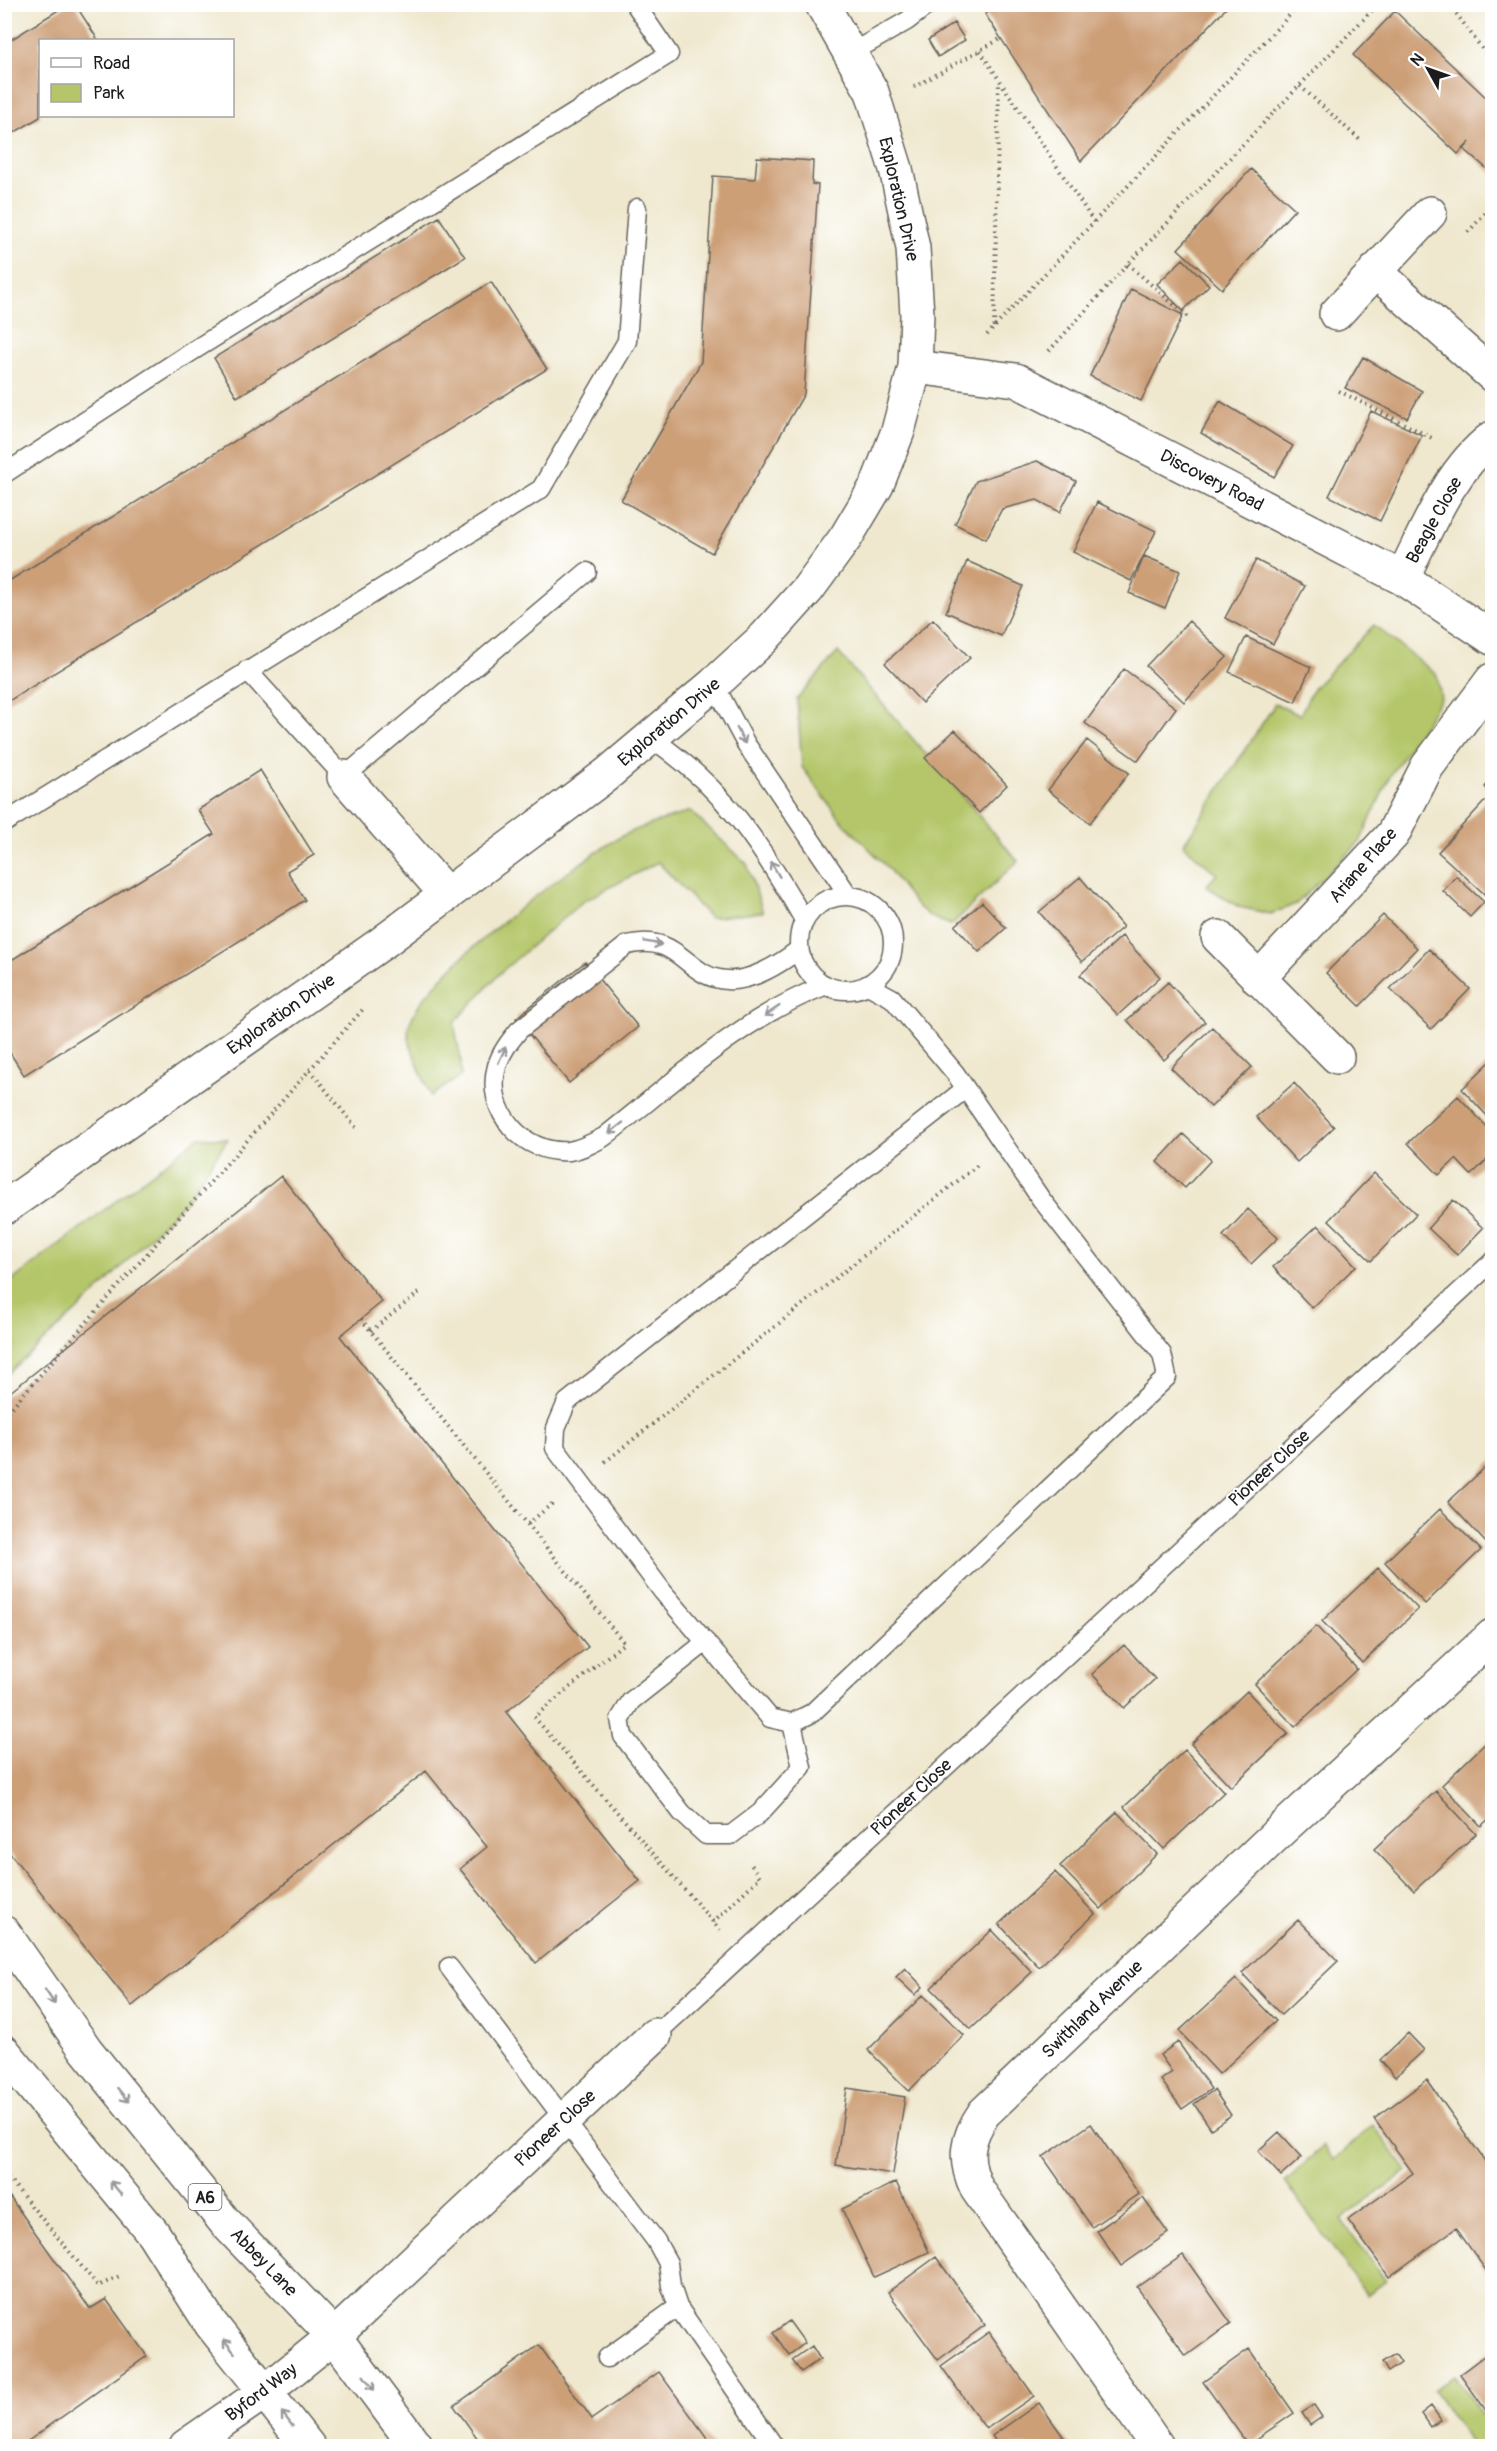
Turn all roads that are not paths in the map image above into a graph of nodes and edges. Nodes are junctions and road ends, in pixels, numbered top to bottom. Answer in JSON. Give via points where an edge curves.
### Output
{"nodes":[{"id":1,"x":635,"y":4,"type":"edge"},
{"id":2,"x":822,"y":4,"type":"edge"},
{"id":3,"x":929,"y":4,"type":"edge"},
{"id":4,"x":851,"y":53,"type":"junction"},
{"id":5,"x":637,"y":208,"type":"dead end"},
{"id":6,"x":1430,"y":213,"type":"dead end"},
{"id":7,"x":1375,"y":271,"type":"junction"},
{"id":8,"x":1336,"y":314,"type":"dead end"},
{"id":9,"x":915,"y":367,"type":"junction"},
{"id":10,"x":1492,"y":375,"type":"edge"},
{"id":11,"x":1481,"y":447,"type":"edge"},
{"id":12,"x":4,"y":474,"type":"edge"},
{"id":13,"x":587,"y":572,"type":"dead end"},
{"id":14,"x":1402,"y":578,"type":"junction"},
{"id":15,"x":1492,"y":638,"type":"edge"},
{"id":16,"x":247,"y":670,"type":"junction"},
{"id":17,"x":1492,"y":680,"type":"edge"},
{"id":18,"x":714,"y":684,"type":"junction"},
{"id":19,"x":650,"y":737,"type":"junction"},
{"id":20,"x":344,"y":777,"type":"junction"},
{"id":21,"x":4,"y":823,"type":"edge"},
{"id":22,"x":447,"y":896,"type":"junction"},
{"id":23,"x":849,"y":896,"type":"junction"},
{"id":24,"x":804,"y":920,"type":"junction"},
{"id":25,"x":1218,"y":937,"type":"dead end"},
{"id":26,"x":798,"y":950,"type":"junction"},
{"id":27,"x":1258,"y":979,"type":"junction"},
{"id":28,"x":868,"y":985,"type":"junction"},
{"id":29,"x":824,"y":986,"type":"junction"},
{"id":30,"x":1337,"y":1057,"type":"dead end"},
{"id":31,"x":965,"y":1089,"type":"junction"},
{"id":32,"x":4,"y":1208,"type":"edge"},
{"id":33,"x":1492,"y":1262,"type":"edge"},
{"id":34,"x":1492,"y":1636,"type":"edge"},
{"id":35,"x":706,"y":1642,"type":"junction"},
{"id":36,"x":792,"y":1723,"type":"junction"},
{"id":37,"x":9,"y":1942,"type":"edge"},
{"id":38,"x":449,"y":1967,"type":"dead end"},
{"id":39,"x":655,"y":2035,"type":"joint"},
{"id":40,"x":4,"y":2052,"type":"edge"},
{"id":41,"x":565,"y":2119,"type":"junction"},
{"id":42,"x":678,"y":2307,"type":"junction"},
{"id":43,"x":334,"y":2336,"type":"junction"},
{"id":44,"x":608,"y":2358,"type":"dead end"},
{"id":45,"x":266,"y":2391,"type":"junction"},
{"id":46,"x":186,"y":2446,"type":"edge"},
{"id":47,"x":308,"y":2446,"type":"edge"},
{"id":48,"x":416,"y":2446,"type":"edge"},
{"id":49,"x":774,"y":2446,"type":"edge"},
{"id":50,"x":1157,"y":2446,"type":"edge"}],
"edges":[{"from":1,"to":12,"type":"lane","via":[[669,54],[200,346]]},
{"from":2,"to":4,"type":"street","name":"Exploration Drive"},
{"from":3,"to":4,"type":"lane"},
{"from":4,"to":9,"type":"street","name":"Exploration Drive","via":[[872,92],[896,169],[913,248]]},
{"from":5,"to":16,"type":"lane","via":[[627,341],[541,489]]},
{"from":6,"to":7,"type":"street"},
{"from":7,"to":8,"type":"street"},
{"from":7,"to":10,"type":"street"},
{"from":9,"to":14,"type":"street","name":"Discovery Road","via":[[1017,380]]},
{"from":9,"to":18,"type":"street","name":"Exploration Drive","via":[[898,431],[877,485],[846,537],[808,589],[764,638]]},
{"from":11,"to":14,"type":"street","name":"Beagle Close","via":[[1445,494]]},
{"from":13,"to":20,"type":"lane"},
{"from":14,"to":15,"type":"street","name":"Discovery Road"},
{"from":16,"to":20,"type":"lane"},
{"from":16,"to":21,"type":"lane"},
{"from":17,"to":27,"type":"street","name":"Ariane Place","via":[[1427,767],[1393,834]]},
{"from":18,"to":19,"type":"street","name":"Exploration Drive"},
{"from":18,"to":23,"type":"lane","one_way":true,"via":[[746,744]]},
{"from":19,"to":22,"type":"street","name":"Exploration Drive"},
{"from":24,"to":19,"type":"lane","one_way":true,"via":[[773,864],[742,820],[682,759]]},
{"from":20,"to":22,"type":"street"},
{"from":22,"to":32,"type":"street","name":"Exploration Drive"},
{"from":23,"to":24,"type":"lane","via":[[823,901]]},
{"from":23,"to":28,"type":"lane","via":[[877,907],[892,933],[889,963]]},
{"from":24,"to":26,"type":"lane"},
{"from":25,"to":27,"type":"street"},
{"from":26,"to":29,"type":"lane","via":[[812,978]]},
{"from":29,"to":26,"type":"lane","one_way":true,"via":[[789,999],[711,1052],[604,1137],[587,1146],[570,1151],[536,1146],[512,1129],[502,1114],[495,1080],[506,1046],[519,1030],[627,945],[643,941],[660,944],[707,974],[726,981],[748,977]]},
{"from":27,"to":30,"type":"street"},
{"from":28,"to":29,"type":"lane","via":[[839,991]]},
{"from":28,"to":31,"type":"lane","via":[[892,998]]},
{"from":31,"to":35,"type":"lane","via":[[567,1402],[556,1428],[555,1448],[663,1592]]},
{"from":31,"to":36,"type":"lane","via":[[1041,1199],[1162,1354],[1167,1377],[812,1713]]},
{"from":33,"to":39,"type":"lane","name":"Pioneer Close"},
{"from":34,"to":50,"type":"street","name":"Swithland Avenue","via":[[1272,1838],[984,2113],[971,2131],[969,2173],[977,2189]]},
{"from":35,"to":36,"type":"lane","via":[[770,1718]]},
{"from":35,"to":36,"type":"lane","via":[[631,1701],[620,1719],[623,1736],[682,1813],[706,1835],[731,1835],[760,1813],[802,1767]]},
{"from":37,"to":43,"type":"street","name":"Abbey Lane","number":"A6","one_way":true,"via":[[86,2050],[225,2222]]},
{"from":38,"to":41,"type":"lane"},
{"from":39,"to":41,"type":"street","name":"Pioneer Close"},
{"from":45,"to":40,"type":"street","one_way":true,"via":[[195,2302],[153,2233]]},
{"from":41,"to":42,"type":"lane","via":[[656,2241],[668,2263]]},
{"from":41,"to":43,"type":"street","name":"Pioneer Close"},
{"from":42,"to":44,"type":"lane"},
{"from":42,"to":49,"type":"lane"},
{"from":43,"to":45,"type":"street","name":"Byford Way"},
{"from":43,"to":48,"type":"street","name":"Abbey Lane","number":"A6","one_way":true},
{"from":45,"to":46,"type":"street","name":"Byford Way"},
{"from":47,"to":45,"type":"street","one_way":true}]}
